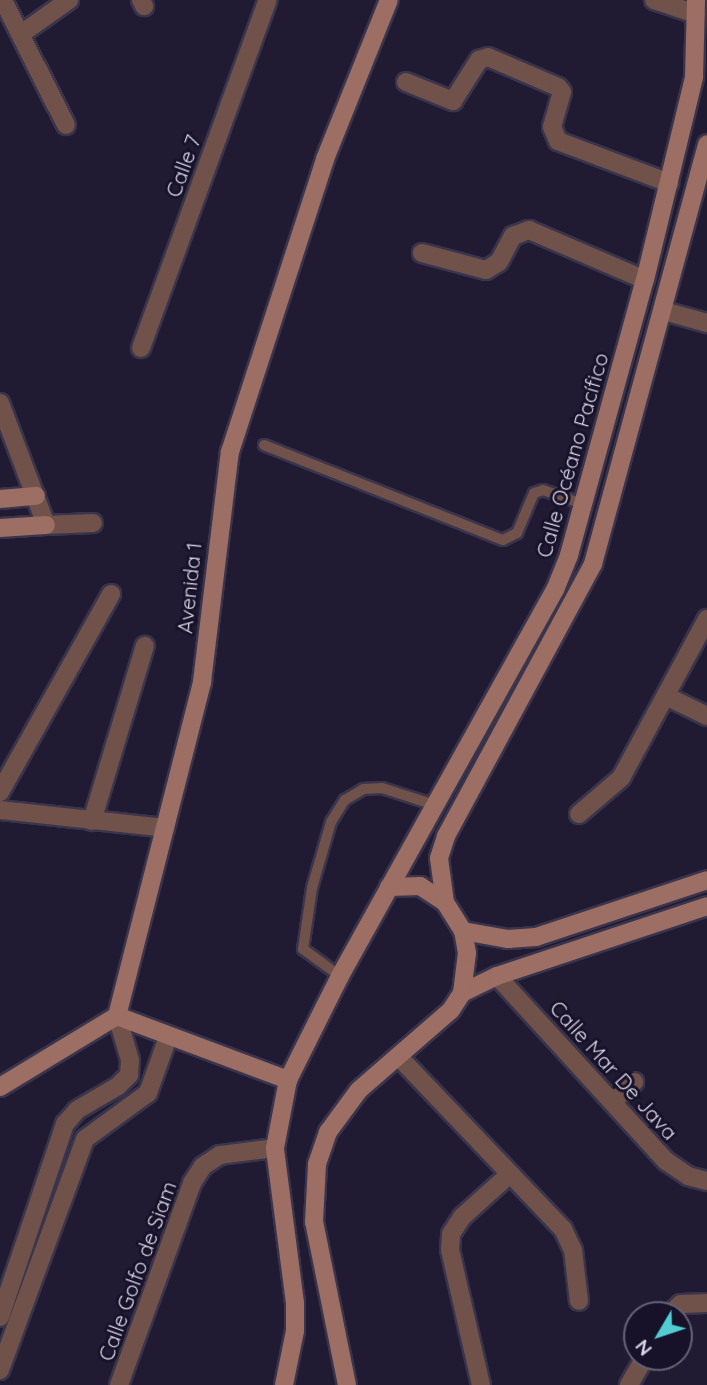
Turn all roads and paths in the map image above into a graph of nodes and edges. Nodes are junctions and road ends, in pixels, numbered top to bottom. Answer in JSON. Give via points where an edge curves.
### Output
{"nodes":[{"id":1,"x":3,"y":0,"type":"edge"},
{"id":2,"x":69,"y":0,"type":"edge"},
{"id":3,"x":268,"y":0,"type":"edge"},
{"id":4,"x":654,"y":0,"type":"edge"},
{"id":5,"x":383,"y":2,"type":"edge"},
{"id":6,"x":696,"y":7,"type":"edge"},
{"id":7,"x":21,"y":34,"type":"junction"},
{"id":8,"x":406,"y":82,"type":"dead end"},
{"id":9,"x":66,"y":124,"type":"dead end"},
{"id":10,"x":707,"y":144,"type":"edge"},
{"id":11,"x":668,"y":183,"type":"junction"},
{"id":12,"x":701,"y":195,"type":"edge"},
{"id":13,"x":422,"y":253,"type":"dead end"},
{"id":14,"x":645,"y":280,"type":"junction"},
{"id":15,"x":664,"y":311,"type":"junction"},
{"id":16,"x":707,"y":323,"type":"edge"},
{"id":17,"x":141,"y":348,"type":"dead end"},
{"id":18,"x":0,"y":404,"type":"edge"},
{"id":19,"x":264,"y":445,"type":"dead end"},
{"id":20,"x":598,"y":452,"type":"junction"},
{"id":21,"x":623,"y":459,"type":"junction"},
{"id":22,"x":36,"y":496,"type":"junction"},
{"id":23,"x":0,"y":499,"type":"edge"},
{"id":24,"x":583,"y":504,"type":"junction"},
{"id":25,"x":93,"y":523,"type":"dead end"},
{"id":26,"x":46,"y":526,"type":"junction"},
{"id":27,"x":0,"y":528,"type":"edge"},
{"id":28,"x":111,"y":594,"type":"dead end"},
{"id":29,"x":707,"y":620,"type":"edge"},
{"id":30,"x":145,"y":646,"type":"dead end"},
{"id":31,"x":666,"y":696,"type":"junction"},
{"id":32,"x":707,"y":716,"type":"edge"},
{"id":33,"x":0,"y":792,"type":"edge"},
{"id":34,"x":435,"y":806,"type":"junction"},
{"id":35,"x":0,"y":810,"type":"edge"},
{"id":36,"x":579,"y":814,"type":"dead end"},
{"id":37,"x":92,"y":821,"type":"junction"},
{"id":38,"x":165,"y":828,"type":"junction"},
{"id":39,"x":707,"y":880,"type":"edge"},
{"id":40,"x":389,"y":887,"type":"junction"},
{"id":41,"x":445,"y":902,"type":"junction"},
{"id":42,"x":707,"y":906,"type":"edge"},
{"id":43,"x":463,"y":931,"type":"junction"},
{"id":44,"x":340,"y":976,"type":"junction"},
{"id":45,"x":497,"y":976,"type":"junction"},
{"id":46,"x":462,"y":993,"type":"junction"},
{"id":47,"x":117,"y":1016,"type":"junction"},
{"id":48,"x":169,"y":1037,"type":"junction"},
{"id":49,"x":398,"y":1056,"type":"junction"},
{"id":50,"x":130,"y":1060,"type":"junction"},
{"id":51,"x":158,"y":1070,"type":"junction"},
{"id":52,"x":288,"y":1080,"type":"junction"},
{"id":53,"x":634,"y":1082,"type":"dead end"},
{"id":54,"x":0,"y":1087,"type":"edge"},
{"id":55,"x":612,"y":1102,"type":"junction"},
{"id":56,"x":65,"y":1124,"type":"junction"},
{"id":57,"x":85,"y":1139,"type":"junction"},
{"id":58,"x":275,"y":1148,"type":"junction"},
{"id":59,"x":510,"y":1174,"type":"junction"},
{"id":60,"x":707,"y":1181,"type":"edge"},
{"id":61,"x":24,"y":1253,"type":"junction"},
{"id":62,"x":41,"y":1259,"type":"junction"},
{"id":63,"x":579,"y":1301,"type":"dead end"},
{"id":64,"x":0,"y":1317,"type":"edge"},
{"id":65,"x":0,"y":1370,"type":"edge"},
{"id":66,"x":119,"y":1385,"type":"edge"},
{"id":67,"x":285,"y":1385,"type":"edge"},
{"id":68,"x":347,"y":1385,"type":"edge"},
{"id":69,"x":481,"y":1385,"type":"edge"}],
"edges":[{"from":1,"to":7,"type":"street"},
{"from":2,"to":7,"type":"street"},
{"from":3,"to":17,"type":"street","name":"Calle 7"},
{"from":4,"to":6,"type":"street"},
{"from":5,"to":38,"type":"street","name":"Avenida 1","via":[[325,159],[230,452],[202,682]]},
{"from":6,"to":11,"type":"street","name":"Calle Océano Pacífico","via":[[694,77]]},
{"from":7,"to":9,"type":"street"},
{"from":8,"to":11,"type":"street","via":[[453,101],[479,60],[488,57],[558,87],[562,92],[552,128],[558,141]]},
{"from":10,"to":12,"type":"street"},
{"from":11,"to":14,"type":"street","name":"Calle Océano Pacífico"},
{"from":12,"to":15,"type":"street"},
{"from":13,"to":14,"type":"street","via":[[486,270],[499,262],[513,236],[529,230]]},
{"from":14,"to":20,"type":"street","name":"Calle Océano Pacífico"},
{"from":15,"to":16,"type":"street"},
{"from":15,"to":21,"type":"street"},
{"from":18,"to":22,"type":"street"},
{"from":19,"to":24,"type":"lane","via":[[503,540],[517,533],[534,493],[543,490]]},
{"from":20,"to":21,"type":"street"},
{"from":20,"to":24,"type":"street","name":"Calle Océano Pacífico"},
{"from":21,"to":41,"type":"street","via":[[593,564],[577,600],[446,836],[439,858]]},
{"from":22,"to":23,"type":"street"},
{"from":22,"to":26,"type":"street"},
{"from":24,"to":34,"type":"street","name":"Calle Océano Pacífico","via":[[555,590]]},
{"from":25,"to":26,"type":"street"},
{"from":26,"to":27,"type":"street"},
{"from":28,"to":33,"type":"street"},
{"from":29,"to":31,"type":"street"},
{"from":30,"to":37,"type":"street"},
{"from":31,"to":32,"type":"street"},
{"from":31,"to":36,"type":"street","via":[[621,778]]},
{"from":34,"to":40,"type":"street","name":"Calle Océano Pacífico"},
{"from":34,"to":44,"type":"lane","via":[[382,788],[363,789],[345,800],[331,822],[312,887],[303,949]]},
{"from":35,"to":37,"type":"street"},
{"from":37,"to":38,"type":"street"},
{"from":38,"to":47,"type":"street","name":"Avenida 1"},
{"from":39,"to":43,"type":"street","via":[[536,937],[508,939]]},
{"from":40,"to":41,"type":"street","via":[[420,886]]},
{"from":40,"to":44,"type":"street","name":"Calle Océano Pacífico"},
{"from":41,"to":43,"type":"street"},
{"from":42,"to":45,"type":"street"},
{"from":43,"to":46,"type":"street","via":[[467,953]]},
{"from":44,"to":52,"type":"street","name":"Calle Océano Pacífico"},
{"from":45,"to":46,"type":"street"},
{"from":45,"to":55,"type":"street","name":"Calle Mar De Java"},
{"from":46,"to":49,"type":"street","via":[[451,1010]]},
{"from":47,"to":48,"type":"street"},
{"from":47,"to":50,"type":"street"},
{"from":47,"to":54,"type":"street"},
{"from":48,"to":51,"type":"street"},
{"from":48,"to":52,"type":"street"},
{"from":49,"to":59,"type":"street"},
{"from":49,"to":68,"type":"street","via":[[338,1115],[317,1164],[314,1222]]},
{"from":50,"to":51,"type":"street"},
{"from":50,"to":56,"type":"street","via":[[125,1082],[77,1110]]},
{"from":51,"to":57,"type":"street","via":[[142,1100]]},
{"from":52,"to":58,"type":"street","name":"Calle Océano Pacífico"},
{"from":53,"to":55,"type":"street"},
{"from":55,"to":60,"type":"street","name":"Calle Mar De Java","via":[[666,1161],[688,1176]]},
{"from":56,"to":57,"type":"street"},
{"from":56,"to":61,"type":"street"},
{"from":57,"to":62,"type":"street"},
{"from":58,"to":66,"type":"street","name":"Calle Golfo de Siam","via":[[220,1155],[204,1166],[192,1184]]},
{"from":58,"to":67,"type":"street","name":"Calle Océano Pacífico","via":[[295,1303]]},
{"from":59,"to":63,"type":"street","via":[[563,1229],[573,1250]]},
{"from":59,"to":69,"type":"street","via":[[462,1217],[452,1234],[450,1250]]},
{"from":61,"to":62,"type":"street"},
{"from":61,"to":64,"type":"street"},
{"from":62,"to":65,"type":"street"}]}
